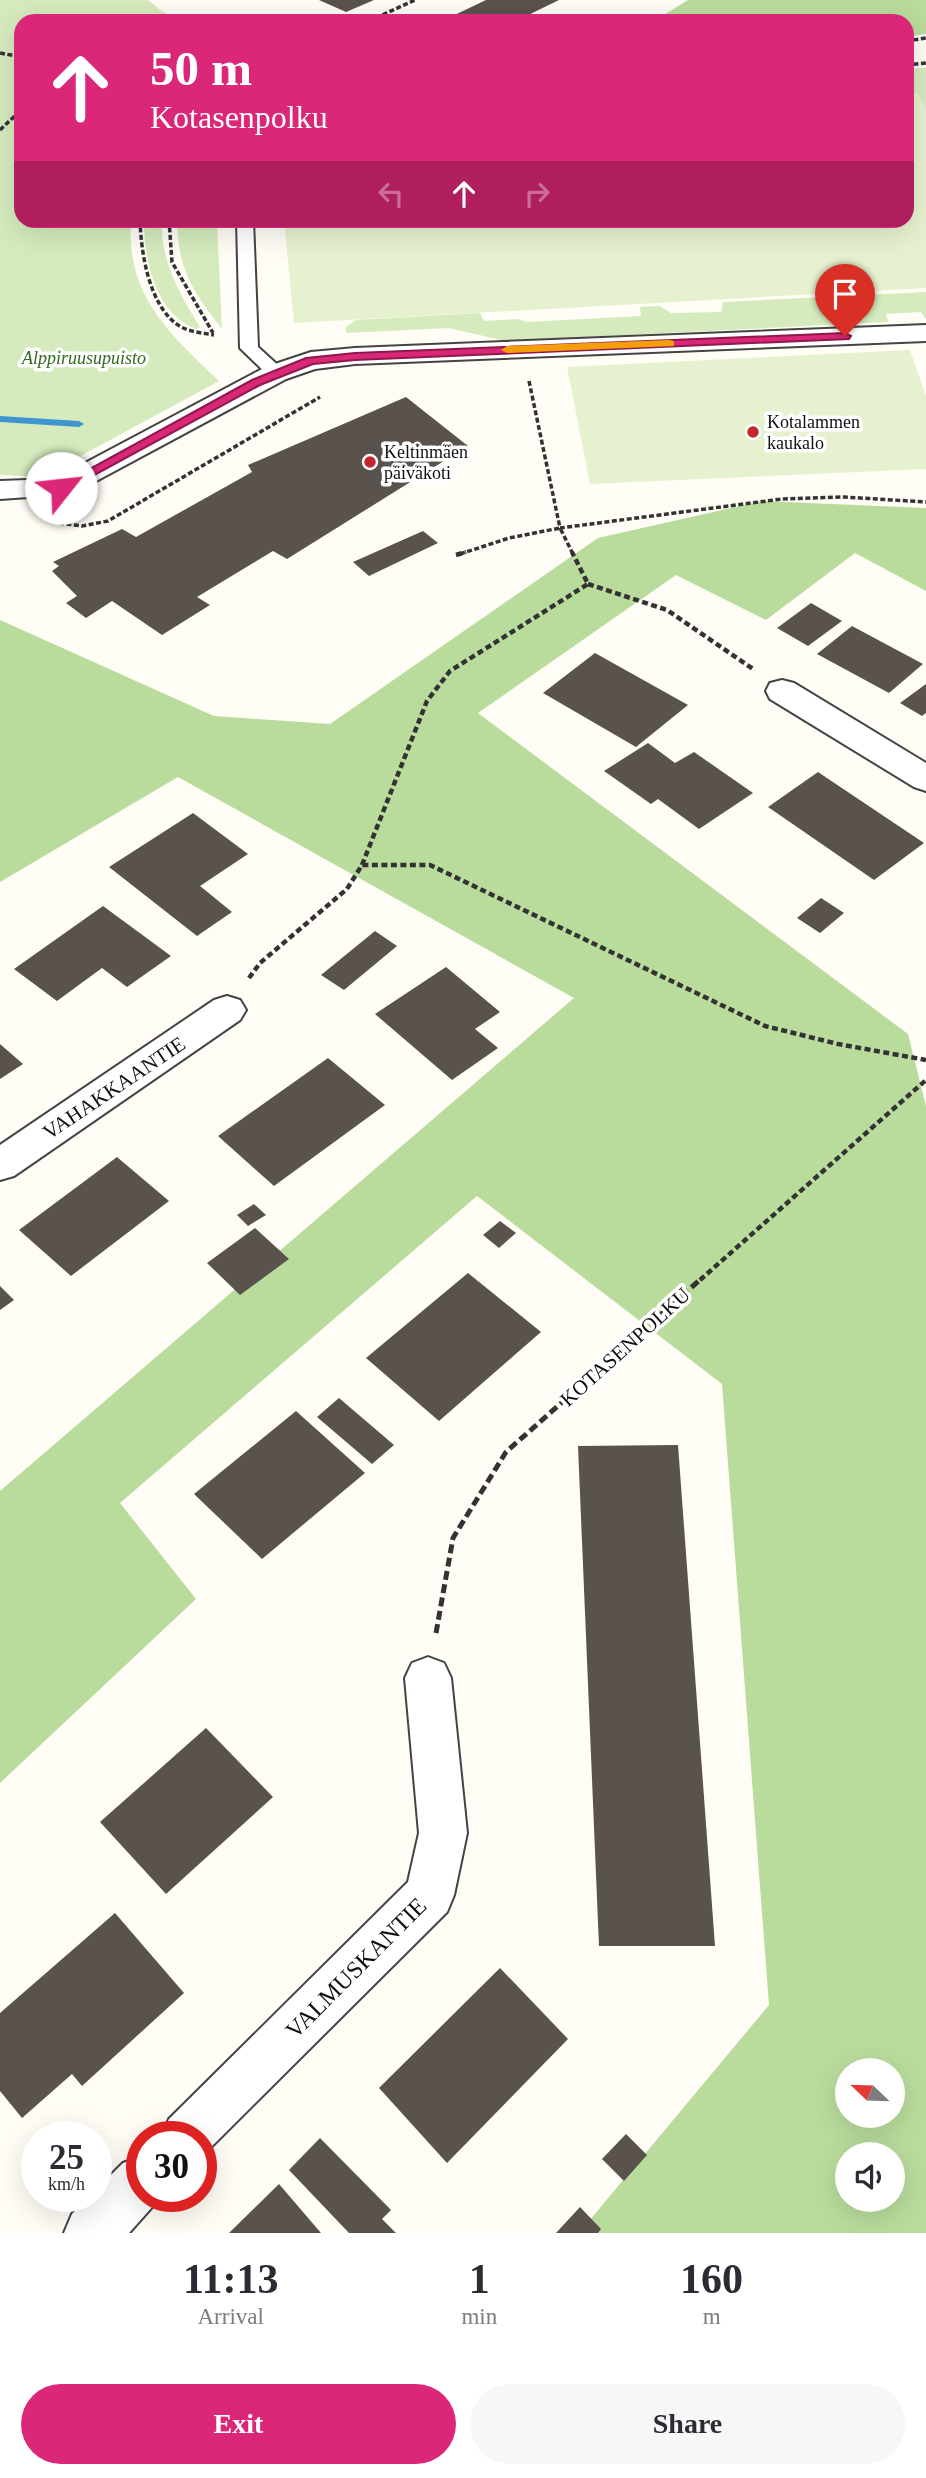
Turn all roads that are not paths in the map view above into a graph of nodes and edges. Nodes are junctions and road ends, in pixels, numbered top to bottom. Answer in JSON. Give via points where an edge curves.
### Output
{"nodes":[{"id":1,"x":245,"y":228,"type":"edge"},
{"id":2,"x":926,"y":333,"type":"edge"},
{"id":3,"x":266,"y":377,"type":"junction"},
{"id":4,"x":0,"y":490,"type":"edge"},
{"id":5,"x":782,"y":691,"type":"road end"},
{"id":6,"x":926,"y":779,"type":"edge"},
{"id":7,"x":227,"y":1010,"type":"road end"},
{"id":8,"x":0,"y":1165,"type":"edge"},
{"id":9,"x":428,"y":1678,"type":"road end"},
{"id":10,"x":203,"y":2121,"type":"edge"},
{"id":11,"x":126,"y":2198,"type":"edge"},
{"id":12,"x":91,"y":2233,"type":"edge"}],
"edges":[{"from":1,"to":3,"type":"lane","via":[[248,348]]},
{"from":2,"to":3,"type":"street","via":[[344,357],[311,361]]},
{"from":3,"to":4,"type":"street","via":[[61,488]]},
{"from":5,"to":6,"type":"street"},
{"from":7,"to":8,"type":"street","name":"VAHAKKAANTIE"},
{"from":9,"to":10,"type":"street","name":"VALMUSKANTIE","via":[[443,1833],[430,1895]]},
{"from":11,"to":12,"type":"street"}]}
